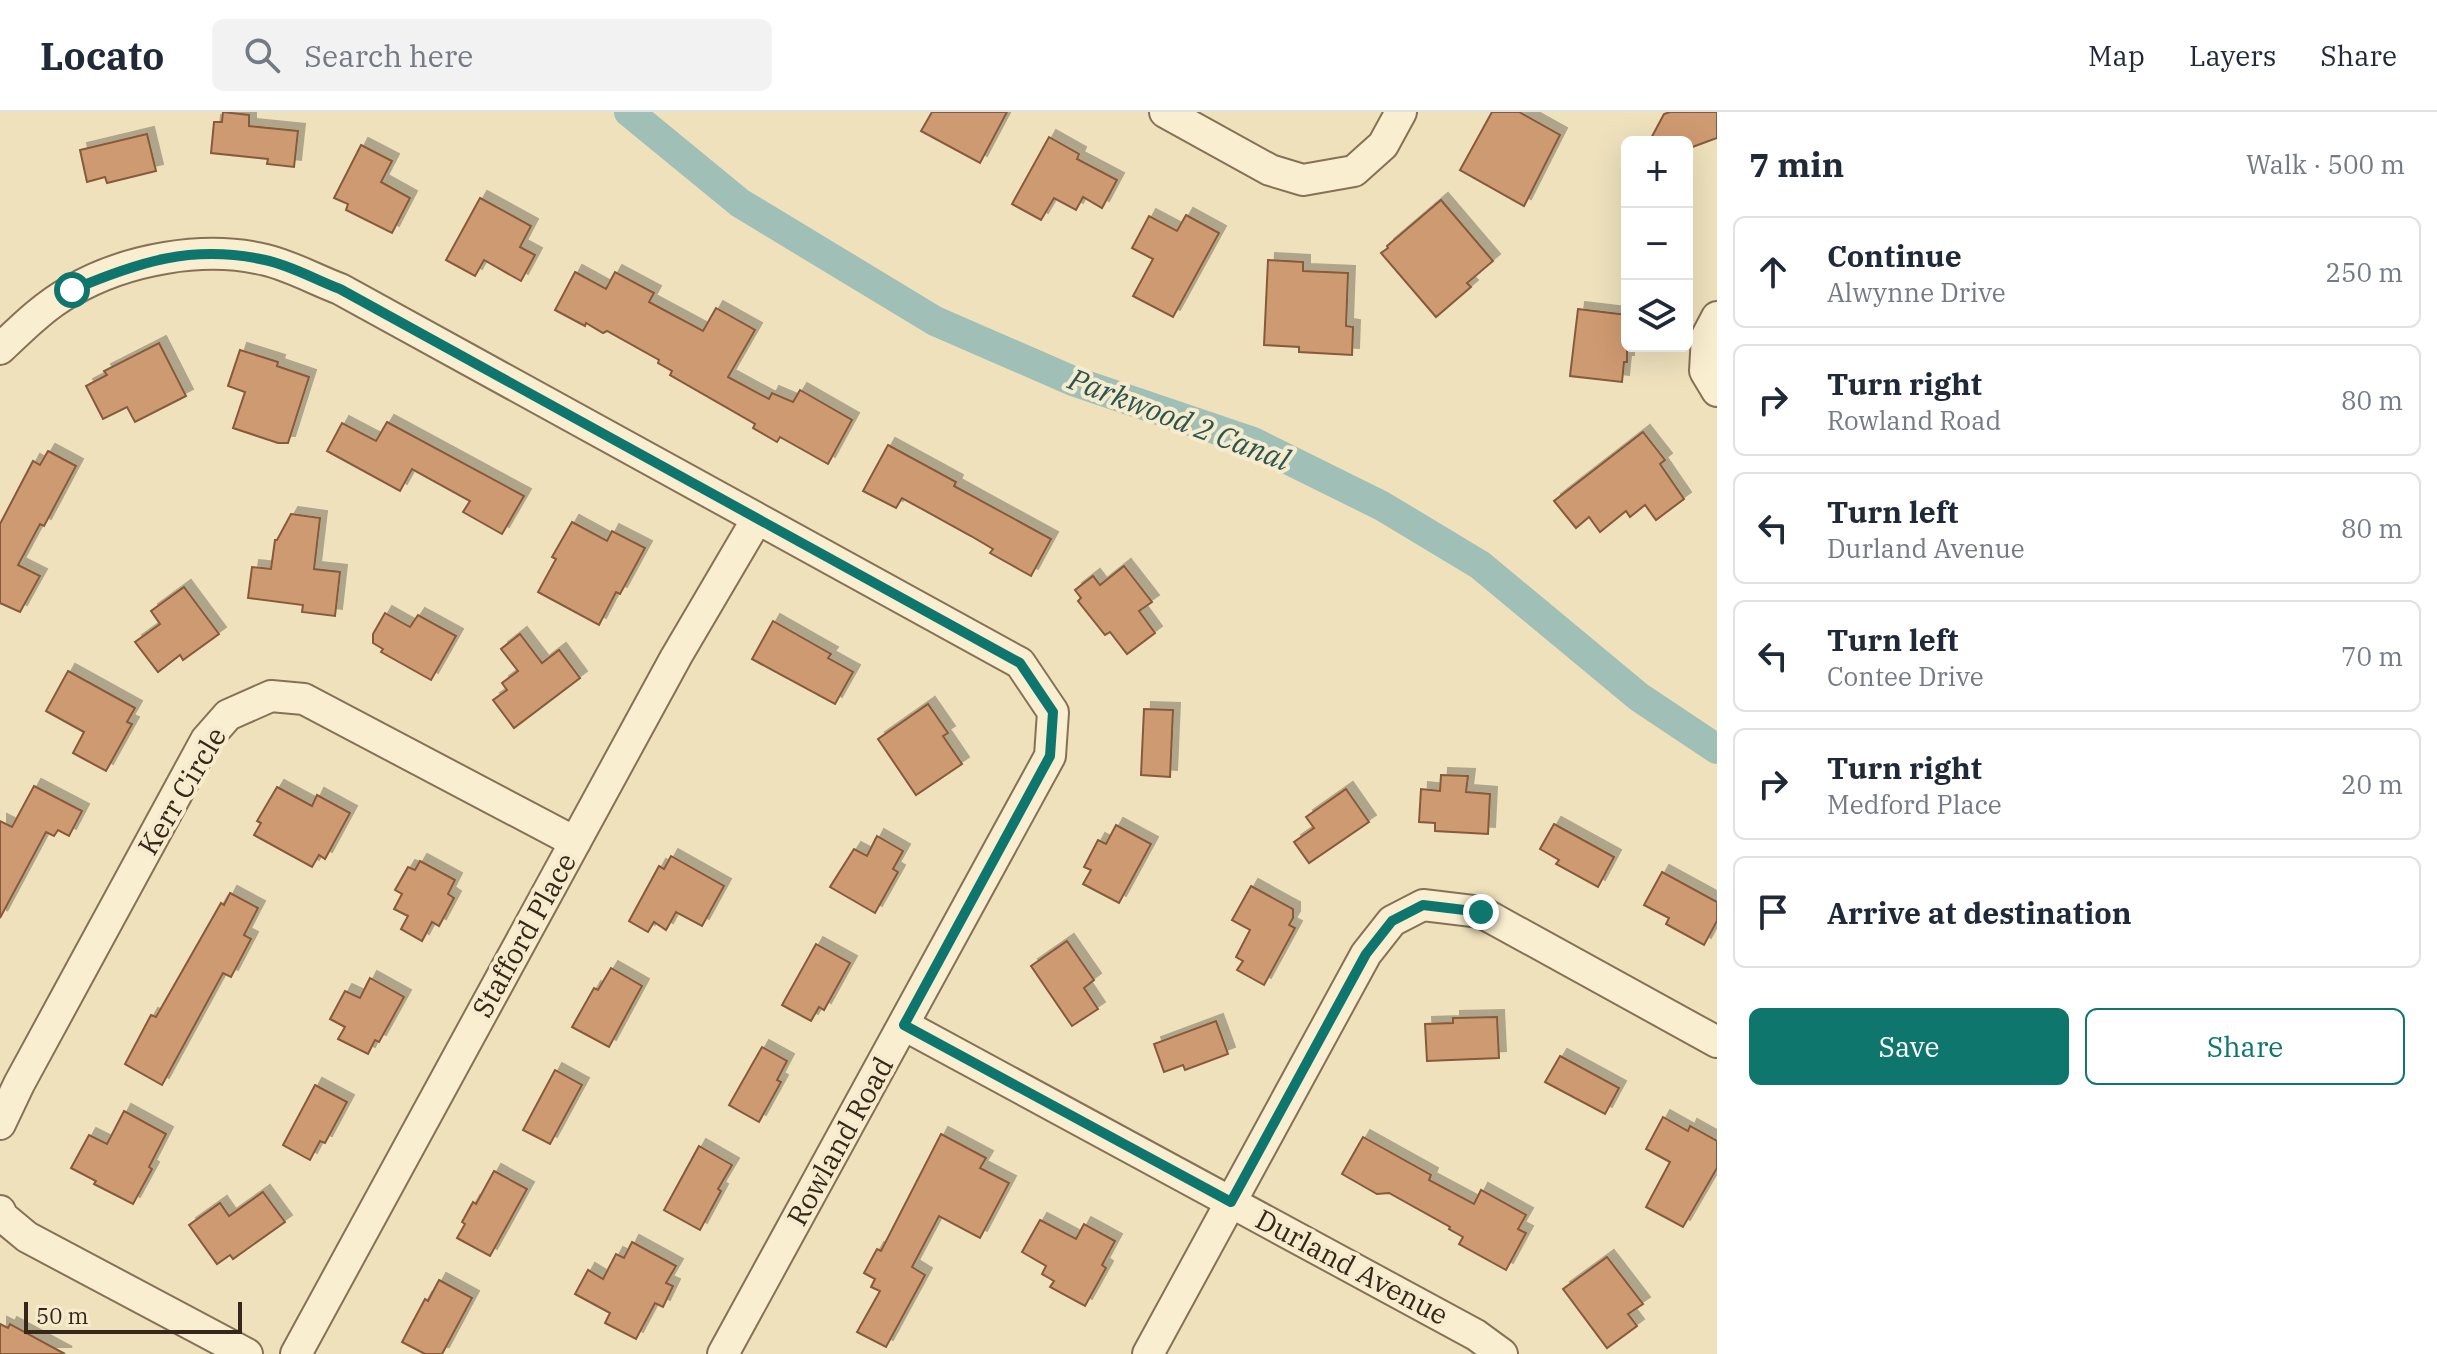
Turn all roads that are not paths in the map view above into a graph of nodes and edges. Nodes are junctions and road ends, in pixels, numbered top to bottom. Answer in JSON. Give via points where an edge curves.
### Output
{"nodes":[{"id":1,"x":1165,"y":112,"type":"edge"},
{"id":2,"x":1401,"y":112,"type":"edge"},
{"id":3,"x":1717,"y":317,"type":"edge"},
{"id":4,"x":0,"y":349,"type":"edge"},
{"id":5,"x":1711,"y":381,"type":"edge"},
{"id":6,"x":757,"y":519,"type":"junction"},
{"id":7,"x":575,"y":842,"type":"junction"},
{"id":8,"x":904,"y":1025,"type":"junction"},
{"id":9,"x":1717,"y":1042,"type":"edge"},
{"id":10,"x":0,"y":1124,"type":"edge"},
{"id":11,"x":1231,"y":1202,"type":"junction"},
{"id":12,"x":0,"y":1211,"type":"edge"},
{"id":13,"x":247,"y":1354,"type":"edge"},
{"id":14,"x":296,"y":1354,"type":"edge"},
{"id":15,"x":723,"y":1354,"type":"edge"},
{"id":16,"x":1148,"y":1354,"type":"edge"},
{"id":17,"x":1502,"y":1354,"type":"edge"}],
"edges":[{"from":1,"to":2,"type":"street","via":[[1270,170],[1303,180],[1354,171],[1383,145]]},
{"from":3,"to":5,"type":"street","via":[[1707,336]]},
{"from":4,"to":6,"type":"street","via":[[72,290],[119,270],[174,255],[222,253],[267,260],[340,289]]},
{"from":6,"to":7,"type":"street","name":"Stafford Place"},
{"from":6,"to":8,"type":"street","name":"Rowland Road","via":[[1020,663],[1053,712],[1050,756]]},
{"from":7,"to":10,"type":"street","name":"Kerr Circle","via":[[304,699],[271,696],[228,715],[206,740]]},
{"from":7,"to":14,"type":"street","name":"Stafford Place"},
{"from":8,"to":11,"type":"street","name":"Durland Avenue"},
{"from":8,"to":15,"type":"street","name":"Rowland Road"},
{"from":9,"to":11,"type":"street","via":[[1481,912],[1423,905],[1392,921],[1366,954]]},
{"from":11,"to":16,"type":"street"},
{"from":11,"to":17,"type":"street","name":"Durland Avenue"},
{"from":12,"to":13,"type":"street","via":[[27,1237]]}]}
